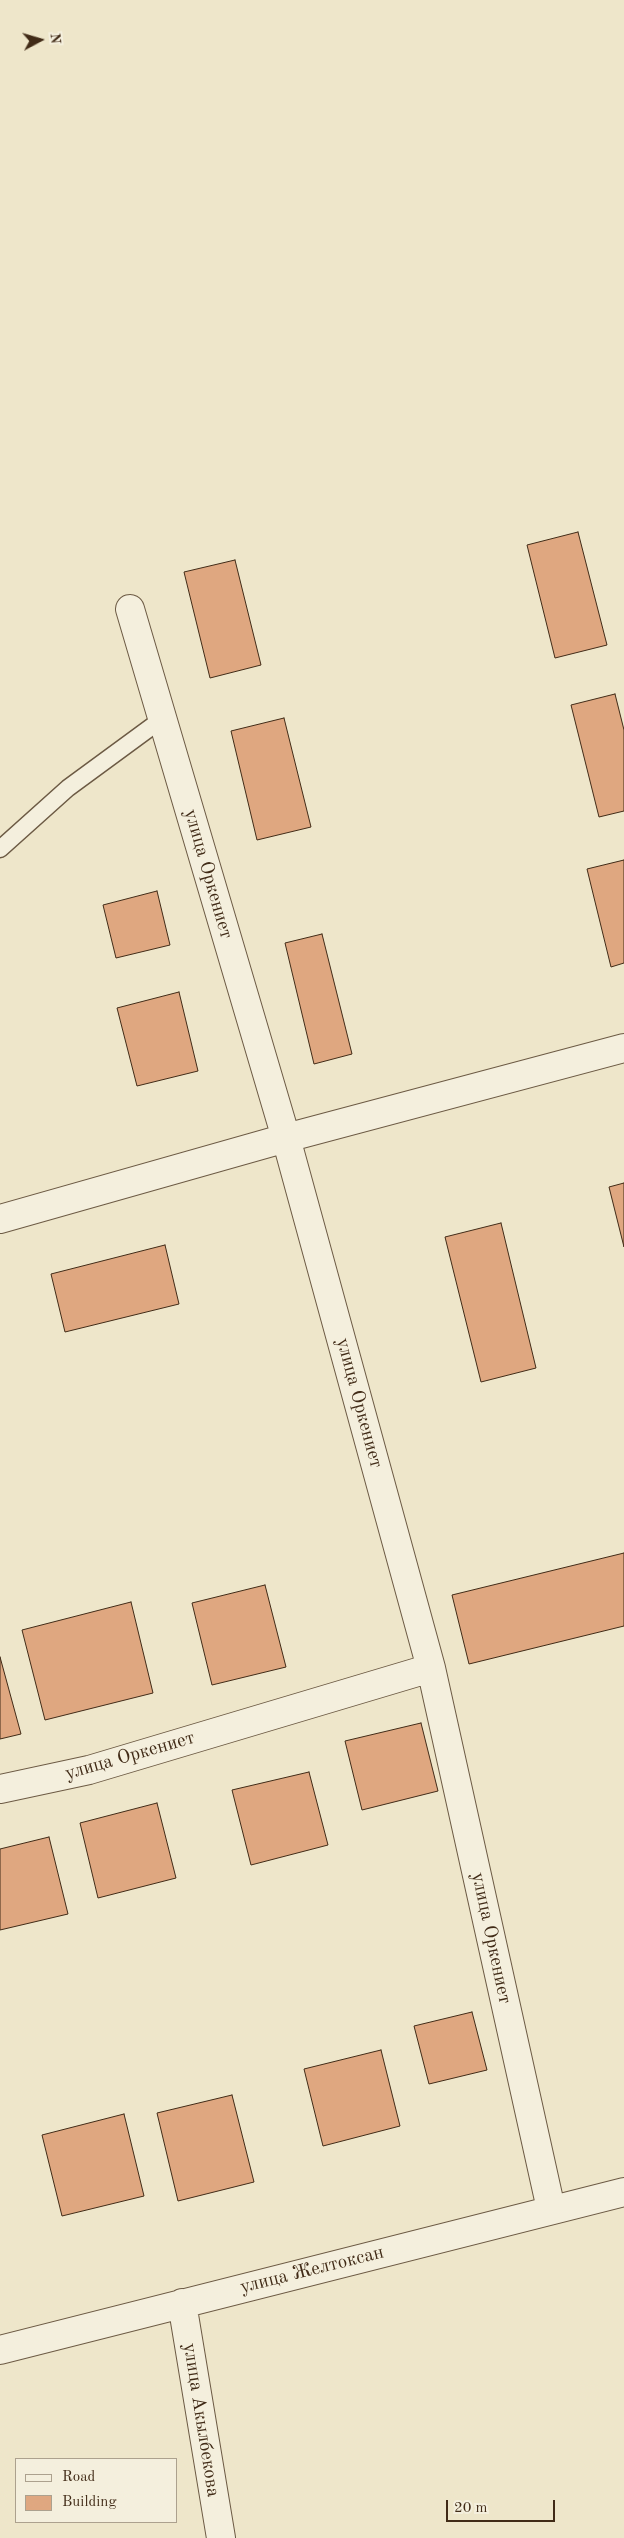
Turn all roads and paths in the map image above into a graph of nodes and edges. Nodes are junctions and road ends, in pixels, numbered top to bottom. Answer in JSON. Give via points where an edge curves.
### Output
{"nodes":[{"id":1,"x":130,"y":609,"type":"dead end"},
{"id":2,"x":162,"y":719,"type":"junction"},
{"id":3,"x":0,"y":848,"type":"edge"},
{"id":4,"x":624,"y":1048,"type":"edge"},
{"id":5,"x":286,"y":1138,"type":"junction"},
{"id":6,"x":0,"y":1219,"type":"edge"},
{"id":7,"x":432,"y":1668,"type":"junction"},
{"id":8,"x":0,"y":1790,"type":"edge"},
{"id":9,"x":624,"y":2192,"type":"edge"},
{"id":10,"x":551,"y":2209,"type":"junction"},
{"id":11,"x":182,"y":2303,"type":"junction"},
{"id":12,"x":0,"y":2350,"type":"edge"},
{"id":13,"x":221,"y":2538,"type":"edge"}],
"edges":[{"from":1,"to":2,"type":"street","name":"улица Оркениет"},
{"from":2,"to":3,"type":"lane","via":[[68,788]]},
{"from":2,"to":5,"type":"street","name":"улица Оркениет"},
{"from":4,"to":5,"type":"street"},
{"from":5,"to":6,"type":"street"},
{"from":5,"to":7,"type":"street","name":"улица Оркениет"},
{"from":7,"to":8,"type":"street","name":"улица Оркениет","via":[[89,1770]]},
{"from":7,"to":10,"type":"street","name":"улица Оркениет"},
{"from":9,"to":10,"type":"street","name":"улица Желтоксан"},
{"from":10,"to":11,"type":"street","name":"улица Желтоксан"},
{"from":11,"to":12,"type":"street","name":"улица Желтоксан"},
{"from":11,"to":13,"type":"street","name":"улица Акылбекова"}]}
